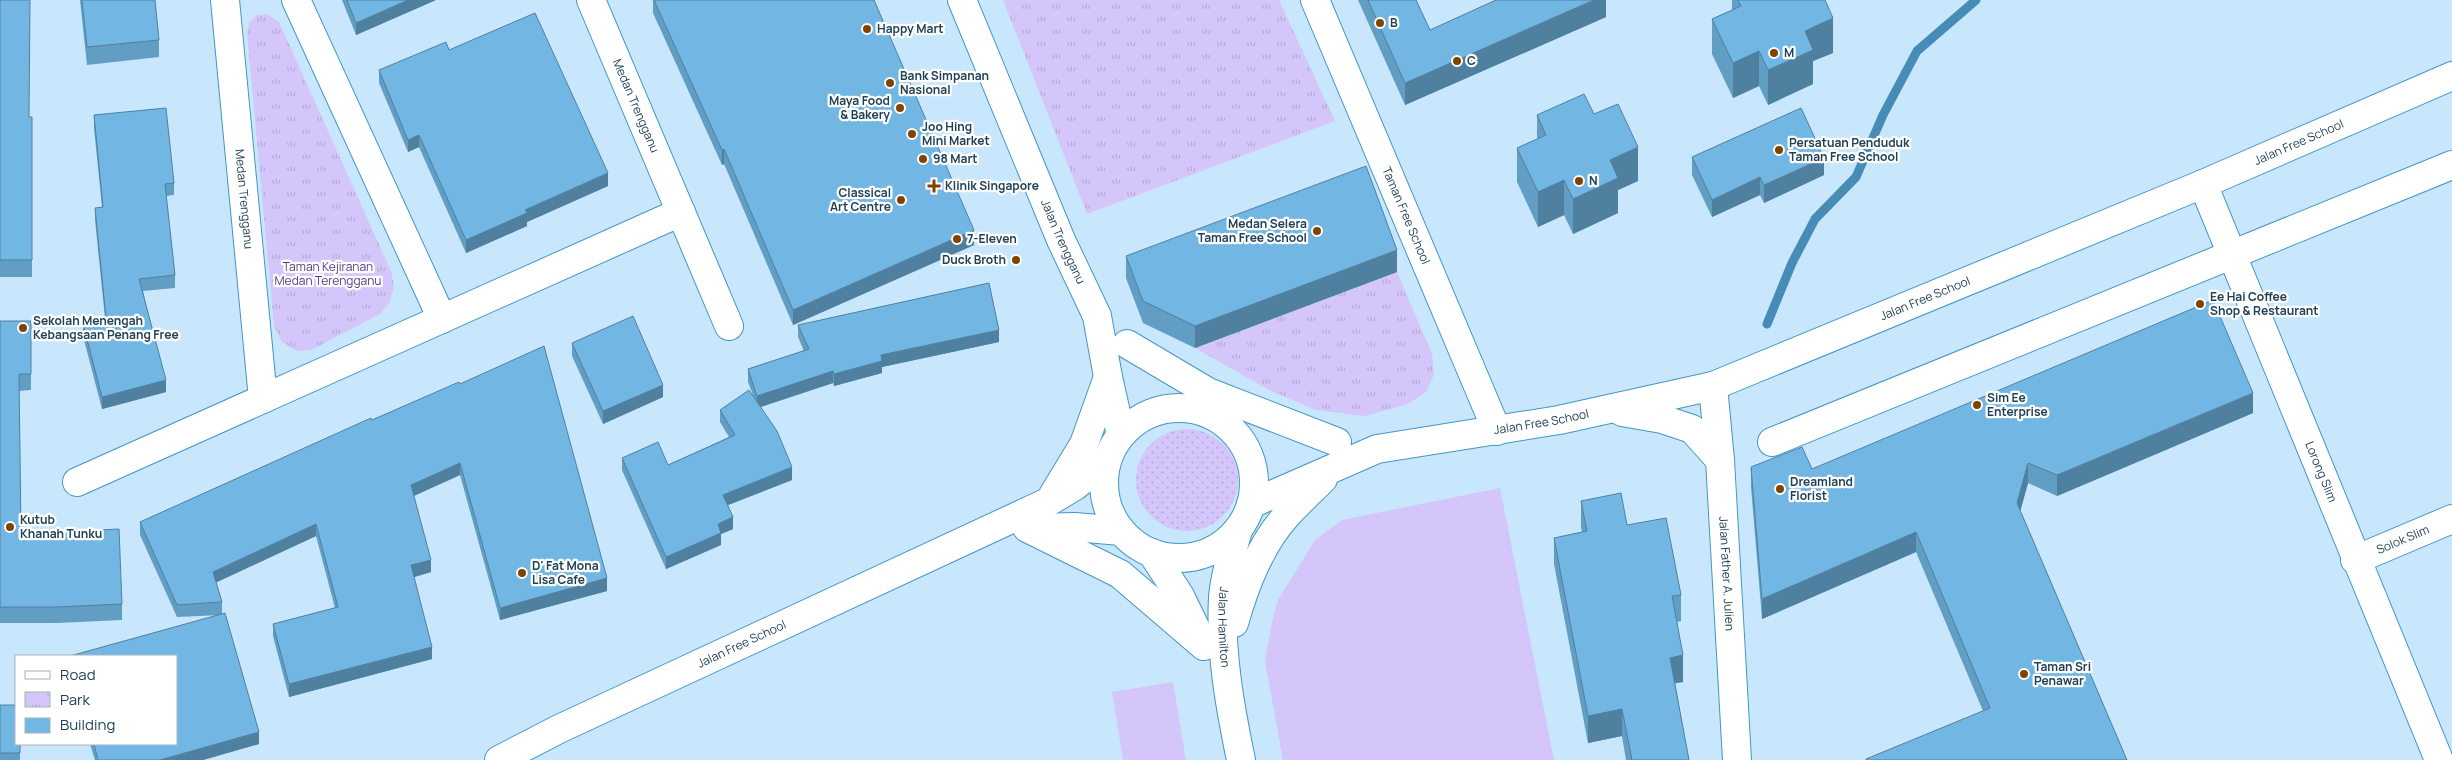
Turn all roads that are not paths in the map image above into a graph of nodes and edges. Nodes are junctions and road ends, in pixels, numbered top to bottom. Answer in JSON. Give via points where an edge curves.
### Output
{"nodes":[{"id":1,"x":225,"y":0,"type":"edge"},
{"id":2,"x":296,"y":0,"type":"edge"},
{"id":3,"x":591,"y":0,"type":"edge"},
{"id":4,"x":1315,"y":0,"type":"edge"},
{"id":5,"x":969,"y":7,"type":"edge"},
{"id":6,"x":2452,"y":76,"type":"edge"},
{"id":7,"x":2452,"y":165,"type":"edge"},
{"id":8,"x":2203,"y":184,"type":"junction"},
{"id":9,"x":681,"y":212,"type":"junction"},
{"id":10,"x":2233,"y":256,"type":"junction"},
{"id":11,"x":1097,"y":316,"type":"junction"},
{"id":12,"x":442,"y":319,"type":"junction"},
{"id":13,"x":729,"y":326,"type":"dead end"},
{"id":14,"x":1127,"y":344,"type":"junction"},
{"id":15,"x":1108,"y":377,"type":"junction"},
{"id":16,"x":1713,"y":386,"type":"junction"},
{"id":17,"x":263,"y":399,"type":"junction"},
{"id":18,"x":1184,"y":408,"type":"junction"},
{"id":19,"x":1610,"y":410,"type":"junction"},
{"id":20,"x":1230,"y":428,"type":"junction"},
{"id":21,"x":1497,"y":431,"type":"junction"},
{"id":22,"x":1121,"y":435,"type":"junction"},
{"id":23,"x":1772,"y":442,"type":"dead end"},
{"id":24,"x":1337,"y":454,"type":"junction"},
{"id":25,"x":1106,"y":460,"type":"junction"},
{"id":26,"x":1720,"y":460,"type":"junction"},
{"id":27,"x":77,"y":482,"type":"dead end"},
{"id":28,"x":1050,"y":501,"type":"junction"},
{"id":29,"x":1251,"y":504,"type":"junction"},
{"id":30,"x":2452,"y":519,"type":"edge"},
{"id":31,"x":1027,"y":528,"type":"junction"},
{"id":32,"x":985,"y":529,"type":"junction"},
{"id":33,"x":1238,"y":530,"type":"junction"},
{"id":34,"x":1121,"y":531,"type":"junction"},
{"id":35,"x":1152,"y":553,"type":"junction"},
{"id":36,"x":2355,"y":560,"type":"junction"},
{"id":37,"x":1214,"y":650,"type":"junction"},
{"id":38,"x":498,"y":760,"type":"edge"},
{"id":39,"x":1241,"y":760,"type":"edge"},
{"id":40,"x":1737,"y":760,"type":"edge"},
{"id":41,"x":2439,"y":760,"type":"edge"}],
"edges":[{"from":1,"to":17,"type":"street","name":"Medan Trengganu"},
{"from":2,"to":12,"type":"street"},
{"from":3,"to":9,"type":"street","name":"Medan Trengganu"},
{"from":4,"to":21,"type":"street","name":"Taman Free School"},
{"from":5,"to":11,"type":"street","name":"Jalan Trengganu","via":[[1061,240]]},
{"from":6,"to":8,"type":"street","name":"Jalan Free School"},
{"from":7,"to":10,"type":"street"},
{"from":8,"to":10,"type":"street","name":"Lorong Slim"},
{"from":8,"to":16,"type":"street","name":"Jalan Free School"},
{"from":9,"to":12,"type":"street"},
{"from":9,"to":13,"type":"street","name":"Medan Trengganu"},
{"from":10,"to":23,"type":"street"},
{"from":10,"to":36,"type":"street","name":"Lorong Slim"},
{"from":11,"to":14,"type":"street","name":"Jalan Trengganu"},
{"from":11,"to":15,"type":"street","name":"Jalan Trengganu"},
{"from":12,"to":17,"type":"street"},
{"from":14,"to":18,"type":"street","name":"Jalan Trengganu"},
{"from":14,"to":24,"type":"street","via":[[1208,392]]},
{"from":15,"to":22,"type":"street","name":"Jalan Trengganu"},
{"from":15,"to":28,"type":"street","via":[[1084,444]]},
{"from":16,"to":19,"type":"street","name":"Jalan Free School"},
{"from":16,"to":26,"type":"street","name":"Jalan Father A. Julien"},
{"from":17,"to":27,"type":"street"},
{"from":18,"to":20,"type":"street","via":[[1209,414]]},
{"from":18,"to":22,"type":"street","via":[[1160,410],[1139,420]]},
{"from":19,"to":21,"type":"street","name":"Jalan Free School"},
{"from":19,"to":26,"type":"street","via":[[1662,419],[1692,429]]},
{"from":20,"to":24,"type":"street","name":"Jalan Free School"},
{"from":20,"to":29,"type":"street","via":[[1244,444],[1252,463],[1254,484]]},
{"from":21,"to":24,"type":"street","name":"Jalan Free School"},
{"from":22,"to":25,"type":"street"},
{"from":24,"to":29,"type":"street"},
{"from":24,"to":37,"type":"street","via":[[1286,516],[1262,552]]},
{"from":25,"to":28,"type":"street","name":"Jalan Free School"},
{"from":25,"to":34,"type":"street","via":[[1103,485],[1108,510]]},
{"from":26,"to":40,"type":"street","name":"Jalan Father A. Julien"},
{"from":28,"to":32,"type":"street","name":"Jalan Free School"},
{"from":29,"to":33,"type":"street"},
{"from":30,"to":36,"type":"street","name":"Solok Slim"},
{"from":31,"to":32,"type":"street","name":"Jalan Free School"},
{"from":31,"to":34,"type":"street","name":"Jalan Free School"},
{"from":31,"to":37,"type":"street","via":[[1120,574]]},
{"from":32,"to":38,"type":"street","name":"Jalan Free School"},
{"from":33,"to":35,"type":"street","via":[[1220,545],[1199,555],[1176,558]]},
{"from":33,"to":37,"type":"street","name":"Jalan Hamilton"},
{"from":34,"to":35,"type":"street"},
{"from":35,"to":37,"type":"street","name":"Jalan Hamilton"},
{"from":36,"to":41,"type":"street","name":"Lorong Slim"},
{"from":37,"to":39,"type":"street","name":"Jalan Hamilton","via":[[1228,696]]}]}
